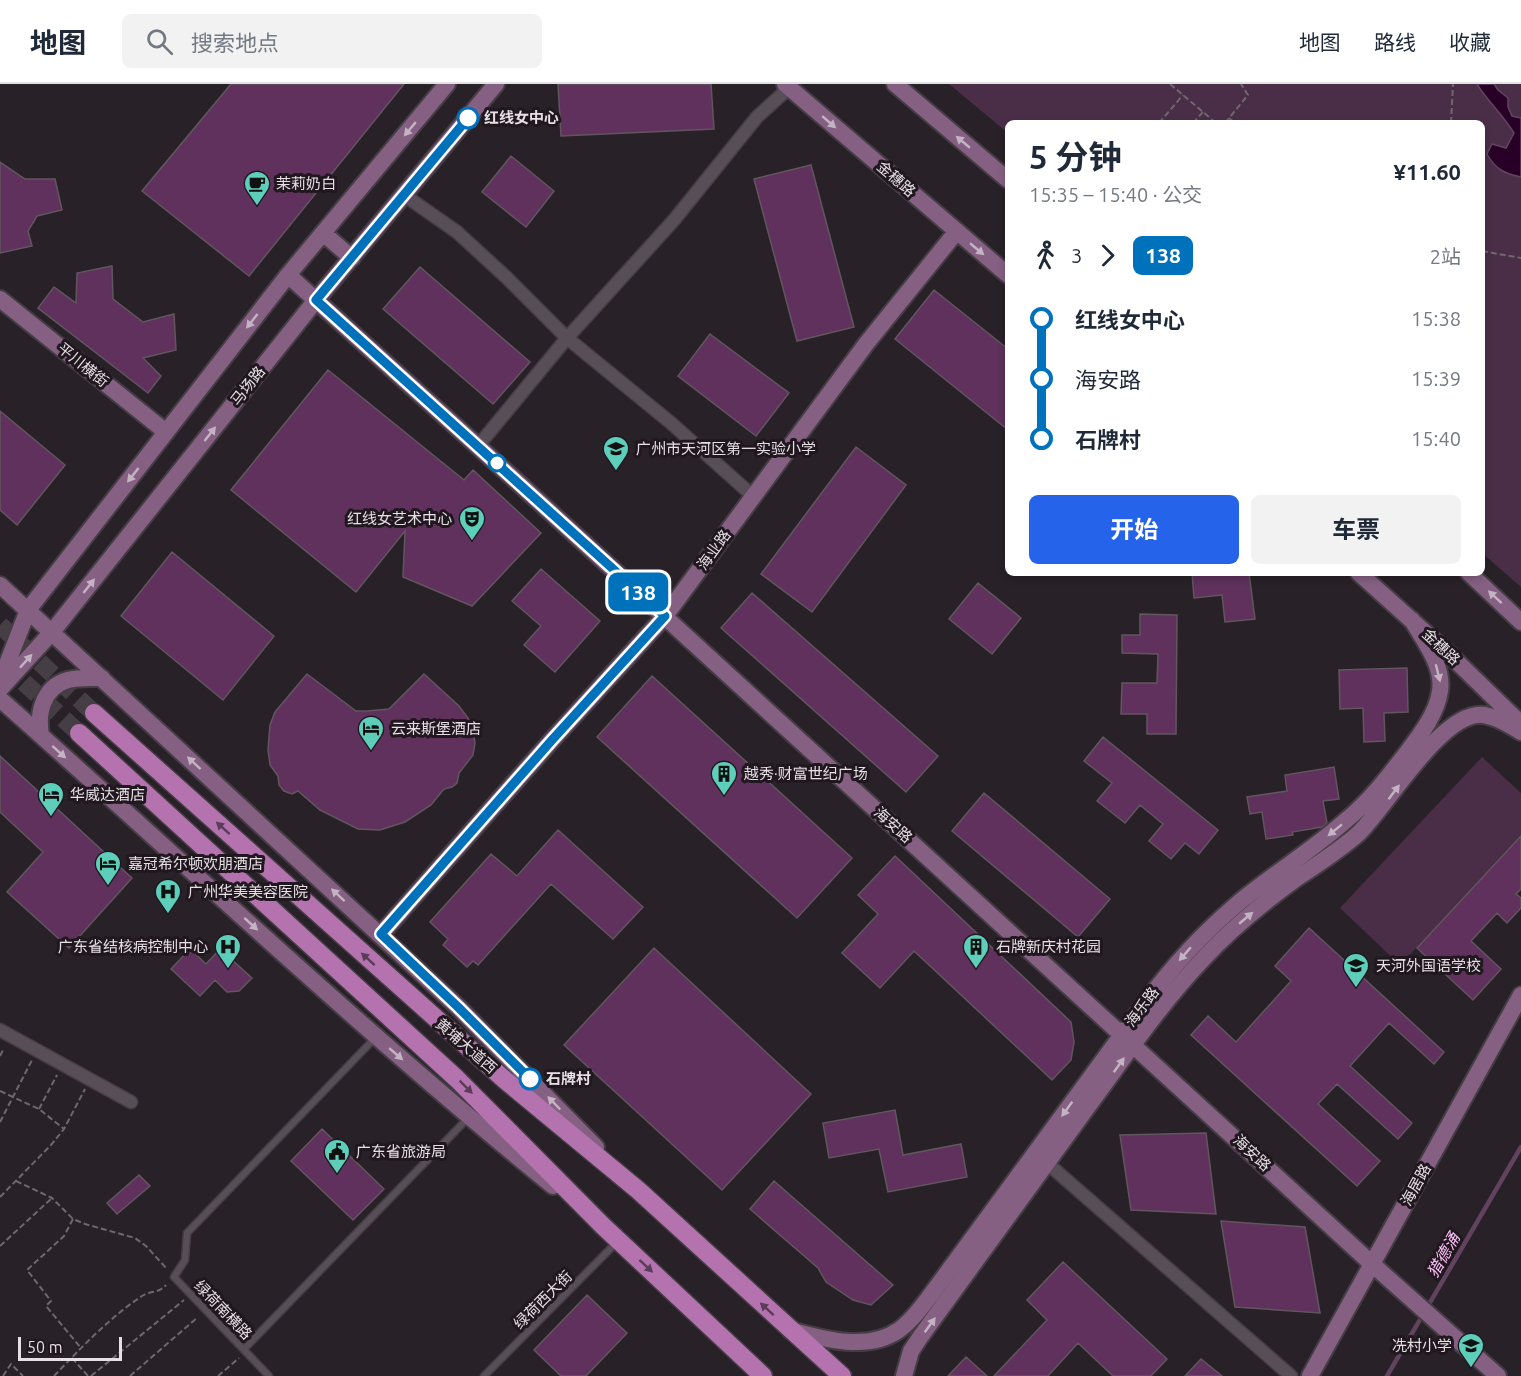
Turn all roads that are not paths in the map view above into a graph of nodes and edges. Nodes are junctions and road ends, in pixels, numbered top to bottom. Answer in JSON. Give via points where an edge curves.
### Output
{"nodes":[{"id":1,"x":447,"y":84,"type":"edge"},
{"id":2,"x":496,"y":84,"type":"edge"},
{"id":3,"x":895,"y":84,"type":"edge"},
{"id":4,"x":787,"y":86,"type":"edge"},
{"id":5,"x":1005,"y":177,"type":"edge"},
{"id":6,"x":404,"y":195,"type":"junction"},
{"id":7,"x":957,"y":231,"type":"junction"},
{"id":8,"x":323,"y":232,"type":"junction"},
{"id":9,"x":351,"y":258,"type":"junction"},
{"id":10,"x":1005,"y":272,"type":"edge"},
{"id":11,"x":288,"y":275,"type":"junction"},
{"id":12,"x":0,"y":299,"type":"edge"},
{"id":13,"x":316,"y":300,"type":"junction"},
{"id":14,"x":567,"y":338,"type":"junction"},
{"id":15,"x":166,"y":432,"type":"junction"},
{"id":16,"x":478,"y":446,"type":"junction"},
{"id":17,"x":753,"y":496,"type":"junction"},
{"id":18,"x":1362,"y":576,"type":"edge"},
{"id":19,"x":1472,"y":576,"type":"edge"},
{"id":20,"x":0,"y":585,"type":"edge"},
{"id":21,"x":28,"y":610,"type":"junction"},
{"id":22,"x":665,"y":616,"type":"junction"},
{"id":23,"x":1412,"y":620,"type":"junction"},
{"id":24,"x":1521,"y":622,"type":"edge"},
{"id":25,"x":52,"y":632,"type":"junction"},
{"id":26,"x":102,"y":678,"type":"junction"},
{"id":27,"x":0,"y":682,"type":"edge"},
{"id":28,"x":0,"y":689,"type":"edge"},
{"id":29,"x":0,"y":699,"type":"edge"},
{"id":30,"x":94,"y":713,"type":"tunnel mouth"},
{"id":31,"x":1521,"y":724,"type":"edge"},
{"id":32,"x":1521,"y":732,"type":"edge"},
{"id":33,"x":79,"y":733,"type":"tunnel mouth"},
{"id":34,"x":40,"y":735,"type":"junction"},
{"id":35,"x":381,"y":934,"type":"junction"},
{"id":36,"x":1521,"y":995,"type":"edge"},
{"id":37,"x":0,"y":1030,"type":"edge"},
{"id":38,"x":376,"y":1037,"type":"junction"},
{"id":39,"x":1128,"y":1040,"type":"junction"},
{"id":40,"x":131,"y":1102,"type":"dead end"},
{"id":41,"x":469,"y":1117,"type":"junction"},
{"id":42,"x":1047,"y":1163,"type":"junction"},
{"id":43,"x":638,"y":1190,"type":"junction"},
{"id":44,"x":603,"y":1226,"type":"junction"},
{"id":45,"x":618,"y":1240,"type":"junction"},
{"id":46,"x":1372,"y":1264,"type":"junction"},
{"id":47,"x":790,"y":1330,"type":"junction"},
{"id":48,"x":245,"y":1350,"type":"junction"},
{"id":49,"x":269,"y":1376,"type":"edge"},
{"id":50,"x":484,"y":1376,"type":"edge"},
{"id":51,"x":763,"y":1376,"type":"edge"},
{"id":52,"x":842,"y":1376,"type":"edge"},
{"id":53,"x":904,"y":1376,"type":"edge"},
{"id":54,"x":1291,"y":1376,"type":"edge"},
{"id":55,"x":1310,"y":1376,"type":"edge"},
{"id":56,"x":1498,"y":1376,"type":"edge"}],
"edges":[{"from":1,"to":8,"type":"street","one_way":true},
{"from":2,"to":6,"type":"street","name":"马场路"},
{"from":5,"to":3,"type":"street","one_way":true},
{"from":4,"to":7,"type":"street","name":"金穗路","one_way":true},
{"from":4,"to":14,"type":"street","via":[[756,117],[674,220]]},
{"from":6,"to":9,"type":"street","name":"马场路"},
{"from":6,"to":14,"type":"street","via":[[457,232]]},
{"from":7,"to":10,"type":"street","name":"金穗路","one_way":true},
{"from":7,"to":17,"type":"street","name":"海业路","via":[[866,344]]},
{"from":8,"to":9,"type":"street"},
{"from":8,"to":11,"type":"street"},
{"from":9,"to":13,"type":"street","name":"马场路"},
{"from":11,"to":13,"type":"street","name":"海安路"},
{"from":11,"to":15,"type":"street","one_way":true},
{"from":12,"to":15,"type":"street","name":"平川横街"},
{"from":13,"to":16,"type":"street","name":"海安路"},
{"from":25,"to":13,"type":"street","name":"马场路","one_way":true},
{"from":14,"to":16,"type":"street"},
{"from":14,"to":17,"type":"street"},
{"from":15,"to":21,"type":"street","one_way":true},
{"from":16,"to":22,"type":"street","name":"海安路"},
{"from":17,"to":22,"type":"street","name":"海业路"},
{"from":18,"to":23,"type":"street","name":"金穗路"},
{"from":24,"to":19,"type":"street","one_way":true},
{"from":20,"to":21,"type":"street"},
{"from":21,"to":25,"type":"street"},
{"from":21,"to":27,"type":"street"},
{"from":22,"to":35,"type":"street","name":"海业路"},
{"from":22,"to":39,"type":"street","name":"海安路"},
{"from":23,"to":31,"type":"street","name":"金穗路"},
{"from":23,"to":39,"type":"street","name":"海乐路","one_way":true,"via":[[1440,679],[1435,709],[1414,744],[1346,821],[1258,887],[1197,941],[1159,985]]},
{"from":25,"to":26,"type":"street"},
{"from":28,"to":25,"type":"street","name":"马场路","one_way":true},
{"from":26,"to":34,"type":"street","via":[[66,680],[55,687],[40,709]]},
{"from":35,"to":26,"type":"street","one_way":true},
{"from":29,"to":34,"type":"street"},
{"from":43,"to":30,"type":"main road","name":"黄埔大道西","one_way":true,"via":[[497,1073]]},
{"from":39,"to":32,"type":"street","name":"海乐路","one_way":true,"via":[[1204,958],[1271,897],[1361,830],[1425,751],[1458,721],[1484,715]]},
{"from":33,"to":44,"type":"main road","name":"黄埔大道西","one_way":true,"via":[[457,1078]]},
{"from":34,"to":38,"type":"street","one_way":true},
{"from":43,"to":35,"type":"street","one_way":true,"via":[[486,1034]]},
{"from":36,"to":46,"type":"street","name":"海居路"},
{"from":37,"to":40,"type":"street"},
{"from":38,"to":41,"type":"street","one_way":true},
{"from":38,"to":48,"type":"lane","name":"绿荷南横路","via":[[187,1233],[185,1260],[174,1277]]},
{"from":42,"to":39,"type":"street","name":"海乐路","one_way":true},
{"from":39,"to":46,"type":"street","name":"海安路"},
{"from":39,"to":47,"type":"street","name":"海乐路","one_way":true,"via":[[909,1321],[891,1335],[868,1341],[829,1340]]},
{"from":41,"to":44,"type":"street"},
{"from":41,"to":48,"type":"lane"},
{"from":53,"to":42,"type":"street","name":"海乐路","one_way":true,"via":[[911,1351]]},
{"from":42,"to":54,"type":"street"},
{"from":47,"to":43,"type":"main road","name":"黄埔大道西","one_way":true},
{"from":44,"to":45,"type":"main road","name":"黄埔大道西"},
{"from":45,"to":50,"type":"lane","name":"绿荷西大街"},
{"from":45,"to":51,"type":"main road","name":"黄埔大道西","one_way":true},
{"from":46,"to":55,"type":"street","name":"海居路"},
{"from":46,"to":56,"type":"street","name":"海安路"},
{"from":47,"to":52,"type":"main road","name":"黄埔大道西"},
{"from":48,"to":49,"type":"lane","name":"绿荷南横路"}]}
